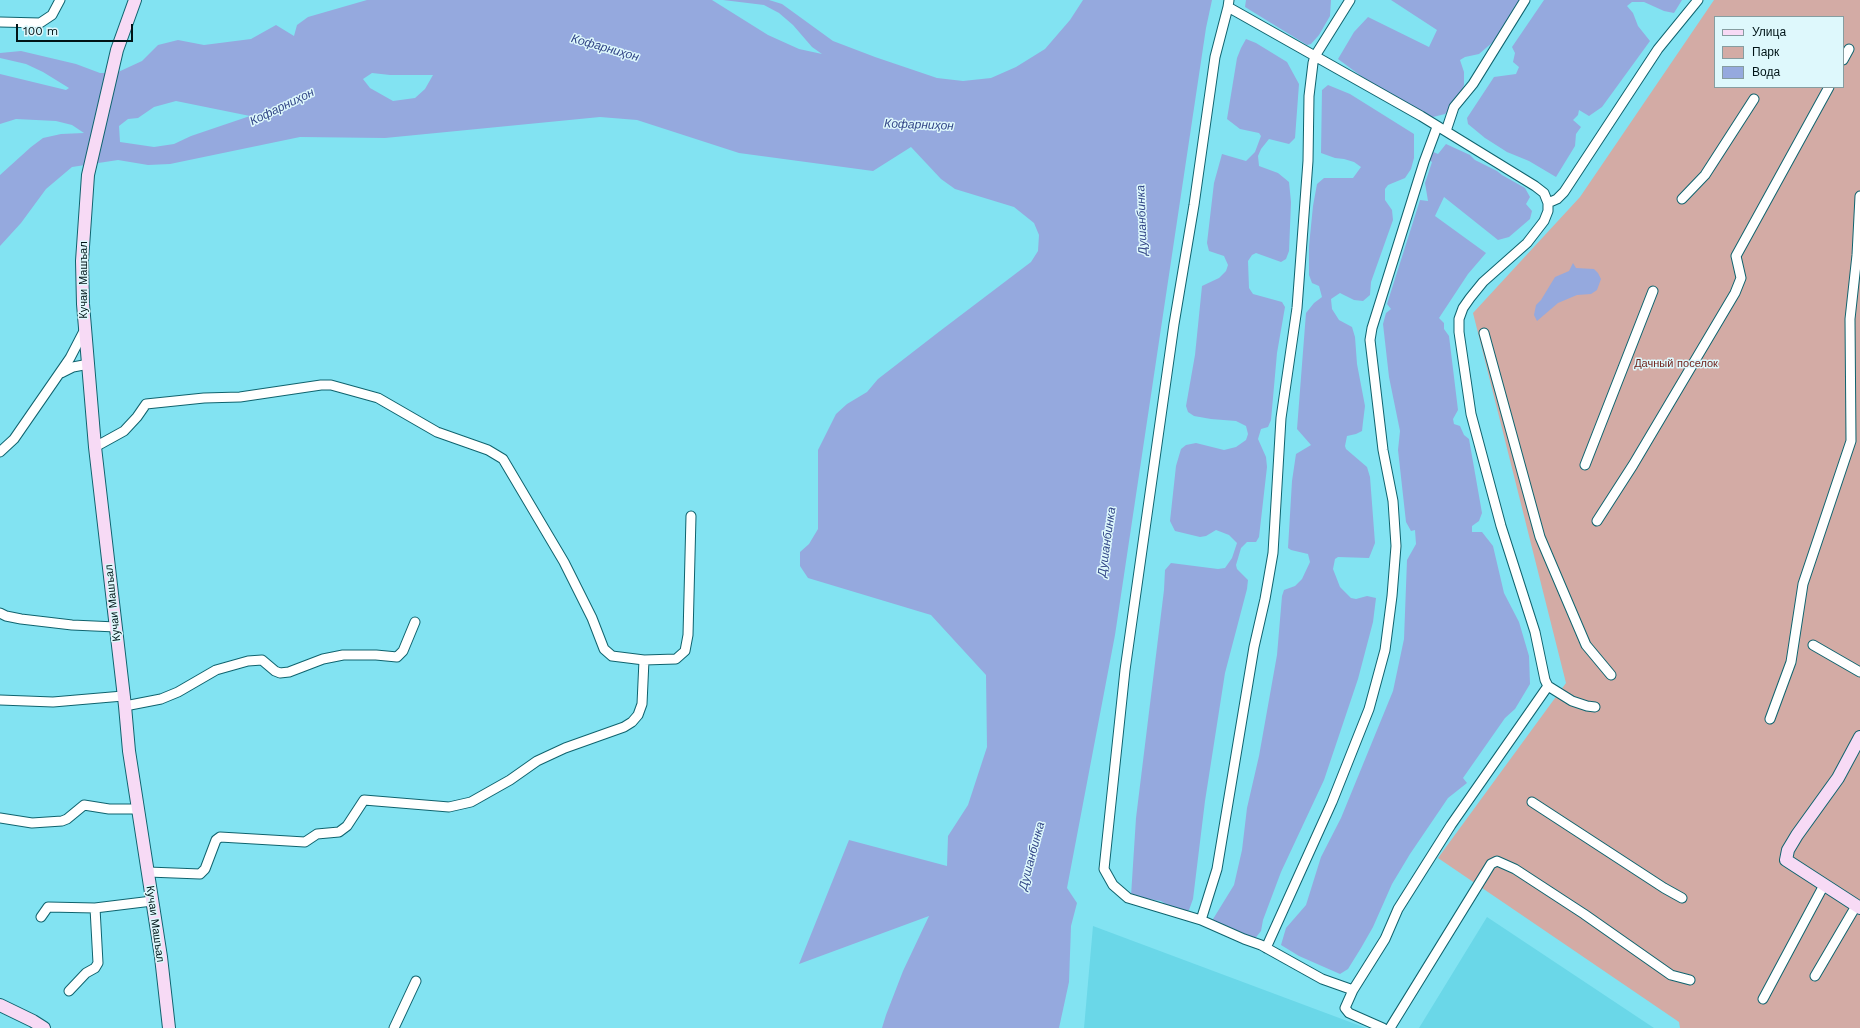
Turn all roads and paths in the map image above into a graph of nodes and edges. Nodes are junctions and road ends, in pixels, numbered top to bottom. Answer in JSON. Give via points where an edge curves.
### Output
{"nodes":[{"id":1,"x":60,"y":0,"type":"edge"},
{"id":2,"x":135,"y":0,"type":"edge"},
{"id":3,"x":1350,"y":0,"type":"edge"},
{"id":4,"x":1525,"y":0,"type":"edge"},
{"id":5,"x":1698,"y":0,"type":"edge"},
{"id":6,"x":1229,"y":3,"type":"edge"},
{"id":7,"x":0,"y":22,"type":"edge"},
{"id":8,"x":1849,"y":49,"type":"dead end"},
{"id":9,"x":1315,"y":56,"type":"junction"},
{"id":10,"x":1844,"y":58,"type":"edge"},
{"id":11,"x":1828,"y":88,"type":"edge"},
{"id":12,"x":1754,"y":99,"type":"dead end"},
{"id":13,"x":1441,"y":129,"type":"junction"},
{"id":14,"x":1860,"y":196,"type":"edge"},
{"id":15,"x":1682,"y":199,"type":"dead end"},
{"id":16,"x":1548,"y":203,"type":"junction"},
{"id":17,"x":1860,"y":215,"type":"edge"},
{"id":18,"x":1653,"y":291,"type":"dead end"},
{"id":19,"x":1850,"y":319,"type":"junction"},
{"id":20,"x":1860,"y":323,"type":"edge"},
{"id":21,"x":85,"y":329,"type":"junction"},
{"id":22,"x":1484,"y":333,"type":"dead end"},
{"id":23,"x":89,"y":364,"type":"junction"},
{"id":24,"x":56,"y":378,"type":"junction"},
{"id":25,"x":95,"y":447,"type":"junction"},
{"id":26,"x":0,"y":452,"type":"edge"},
{"id":27,"x":1585,"y":465,"type":"dead end"},
{"id":28,"x":691,"y":516,"type":"dead end"},
{"id":29,"x":1598,"y":521,"type":"dead end"},
{"id":30,"x":0,"y":613,"type":"edge"},
{"id":31,"x":415,"y":622,"type":"dead end"},
{"id":32,"x":116,"y":627,"type":"junction"},
{"id":33,"x":1813,"y":645,"type":"dead end"},
{"id":34,"x":644,"y":660,"type":"junction"},
{"id":35,"x":1860,"y":672,"type":"edge"},
{"id":36,"x":1611,"y":675,"type":"dead end"},
{"id":37,"x":1548,"y":686,"type":"junction"},
{"id":38,"x":0,"y":700,"type":"edge"},
{"id":39,"x":124,"y":701,"type":"junction"},
{"id":40,"x":1595,"y":707,"type":"dead end"},
{"id":41,"x":1770,"y":719,"type":"dead end"},
{"id":42,"x":1860,"y":737,"type":"edge"},
{"id":43,"x":1532,"y":802,"type":"dead end"},
{"id":44,"x":138,"y":809,"type":"junction"},
{"id":45,"x":0,"y":818,"type":"edge"},
{"id":46,"x":148,"y":872,"type":"junction"},
{"id":47,"x":1824,"y":885,"type":"junction"},
{"id":48,"x":1682,"y":898,"type":"dead end"},
{"id":49,"x":152,"y":901,"type":"junction"},
{"id":50,"x":1858,"y":907,"type":"edge"},
{"id":51,"x":95,"y":908,"type":"junction"},
{"id":52,"x":41,"y":917,"type":"dead end"},
{"id":53,"x":1200,"y":920,"type":"junction"},
{"id":54,"x":1266,"y":948,"type":"junction"},
{"id":55,"x":1815,"y":976,"type":"dead end"},
{"id":56,"x":1690,"y":980,"type":"dead end"},
{"id":57,"x":416,"y":981,"type":"dead end"},
{"id":58,"x":1353,"y":990,"type":"junction"},
{"id":59,"x":69,"y":991,"type":"dead end"},
{"id":60,"x":1763,"y":998,"type":"dead end"},
{"id":61,"x":0,"y":1005,"type":"edge"},
{"id":62,"x":44,"y":1028,"type":"edge"},
{"id":63,"x":169,"y":1028,"type":"edge"},
{"id":64,"x":394,"y":1028,"type":"edge"},
{"id":65,"x":1383,"y":1028,"type":"edge"},
{"id":66,"x":1390,"y":1028,"type":"edge"}],
"edges":[{"from":1,"to":7,"type":"street","via":[[52,15],[40,23]]},
{"from":2,"to":21,"type":"main road","name":"Кучаи Машъал","via":[[116,50],[88,175],[82,261]]},
{"from":3,"to":9,"type":"street"},
{"from":4,"to":13,"type":"street","via":[[1473,84]]},
{"from":5,"to":16,"type":"street","via":[[1658,49],[1564,192]]},
{"from":6,"to":9,"type":"street"},
{"from":6,"to":53,"type":"street","via":[[1215,57],[1174,324],[1125,670],[1104,869],[1112,885],[1128,898]]},
{"from":8,"to":10,"type":"street"},
{"from":9,"to":13,"type":"street"},
{"from":9,"to":53,"type":"street","via":[[1309,96],[1308,161],[1297,308],[1281,418],[1272,553],[1217,869]]},
{"from":11,"to":29,"type":"street","via":[[1736,256],[1740,278],[1735,293]]},
{"from":12,"to":15,"type":"street","via":[[1705,175]]},
{"from":13,"to":16,"type":"street","via":[[1535,186],[1544,193]]},
{"from":13,"to":54,"type":"street","via":[[1426,156],[1370,340],[1383,450],[1393,501],[1396,546],[1385,650],[1369,709],[1332,802]]},
{"from":14,"to":17,"type":"street"},
{"from":16,"to":37,"type":"street","via":[[1544,221],[1527,242],[1483,282],[1463,308],[1459,319],[1459,332],[1471,414],[1501,526],[1536,632]]},
{"from":17,"to":19,"type":"street"},
{"from":18,"to":27,"type":"street"},
{"from":19,"to":20,"type":"street"},
{"from":19,"to":41,"type":"street","via":[[1850,441],[1803,584],[1791,662]]},
{"from":21,"to":23,"type":"main road","name":"Кучаи Машъал"},
{"from":21,"to":24,"type":"street"},
{"from":22,"to":36,"type":"street","via":[[1540,537],[1586,645]]},
{"from":23,"to":24,"type":"street","via":[[67,368]]},
{"from":23,"to":25,"type":"main road","name":"Кучаи Машъал"},
{"from":24,"to":26,"type":"street","via":[[14,439]]},
{"from":25,"to":32,"type":"main road","name":"Кучаи Машъал"},
{"from":25,"to":34,"type":"street","via":[[124,431],[146,404],[240,397],[321,385],[331,385],[378,398],[437,432],[488,450],[503,459],[564,562],[592,618],[604,649],[612,656]]},
{"from":28,"to":34,"type":"street","via":[[688,635],[685,651],[676,659]]},
{"from":30,"to":32,"type":"street","via":[[21,619]]},
{"from":31,"to":39,"type":"street","via":[[403,651],[397,657],[343,655],[323,659],[288,672],[275,671],[266,662],[257,660],[216,670],[161,699]]},
{"from":32,"to":39,"type":"main road","name":"Кучаи Машъал"},
{"from":33,"to":35,"type":"street"},
{"from":34,"to":46,"type":"street","via":[[642,704],[632,722],[537,761],[471,802],[449,807],[364,800],[347,826],[339,832],[317,834],[304,842],[220,837],[216,840],[200,874]]},
{"from":37,"to":40,"type":"street","via":[[1572,701]]},
{"from":37,"to":58,"type":"street","via":[[1451,825],[1398,909],[1385,939]]},
{"from":38,"to":39,"type":"street"},
{"from":39,"to":44,"type":"main road","name":"Кучаи Машъал","via":[[128,751]]},
{"from":42,"to":47,"type":"main road","via":[[1838,778],[1797,834],[1786,855],[1786,860],[1790,864]]},
{"from":43,"to":48,"type":"street"},
{"from":44,"to":45,"type":"street","via":[[109,810],[84,805],[62,821],[32,823]]},
{"from":44,"to":46,"type":"main road","name":"Кучаи Машъал"},
{"from":46,"to":49,"type":"main road","name":"Кучаи Машъал"},
{"from":47,"to":50,"type":"main road"},
{"from":47,"to":60,"type":"street"},
{"from":49,"to":51,"type":"street"},
{"from":49,"to":63,"type":"main road","name":"Кучаи Машъал"},
{"from":50,"to":55,"type":"street"},
{"from":51,"to":52,"type":"street","via":[[48,907]]},
{"from":51,"to":59,"type":"street","via":[[98,963]]},
{"from":53,"to":54,"type":"street"},
{"from":54,"to":58,"type":"street","via":[[1322,979]]},
{"from":56,"to":66,"type":"street","via":[[1670,976],[1578,910],[1515,869],[1497,861],[1491,864]]},
{"from":57,"to":64,"type":"street"},
{"from":58,"to":65,"type":"street","via":[[1346,1011]]},
{"from":61,"to":62,"type":"main road"}]}
